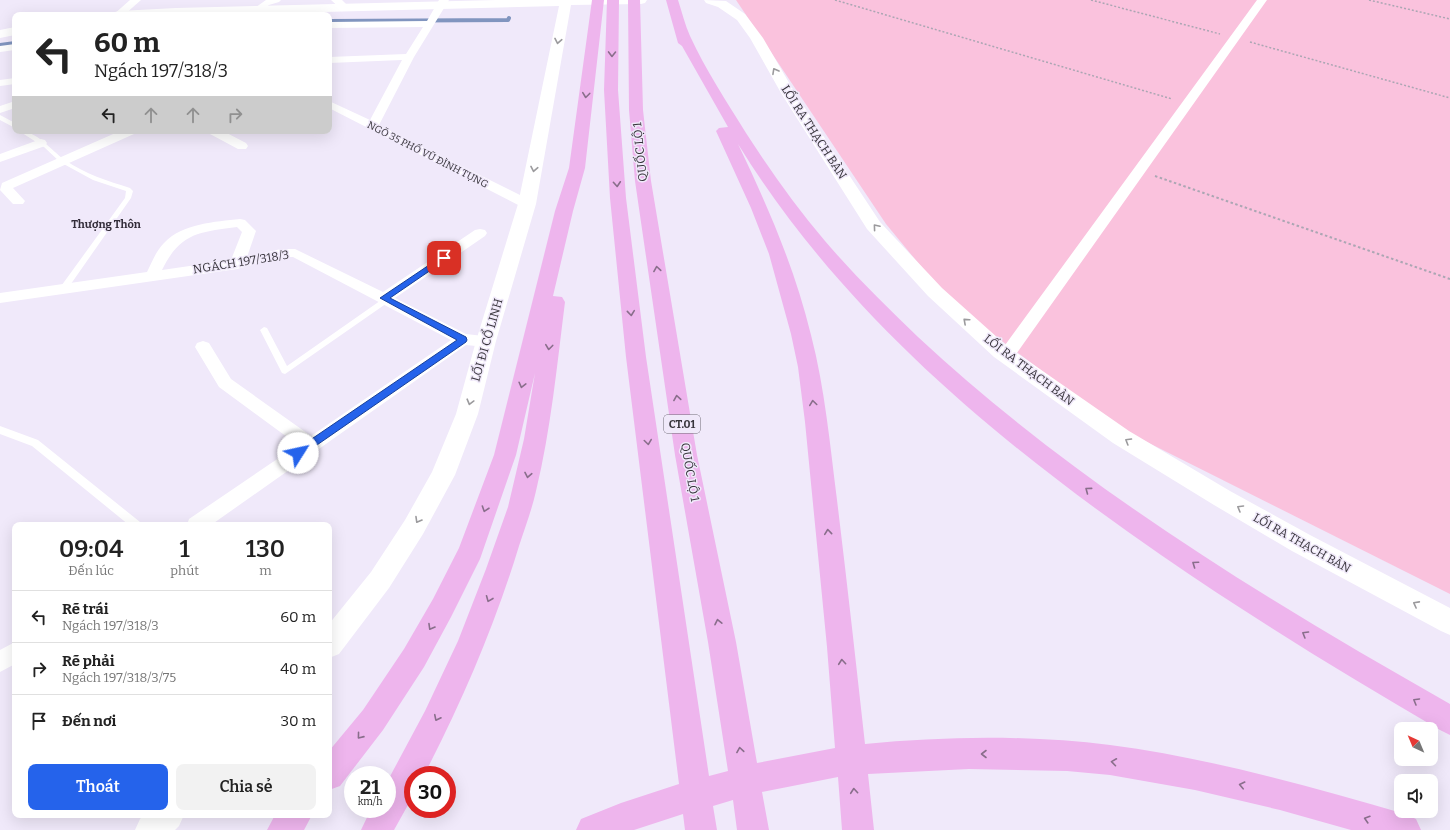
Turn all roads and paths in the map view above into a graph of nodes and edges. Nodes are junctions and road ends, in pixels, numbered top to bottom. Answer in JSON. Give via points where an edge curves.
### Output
{"nodes":[{"id":1,"x":136,"y":0,"type":"edge"},
{"id":2,"x":276,"y":0,"type":"edge"},
{"id":3,"x":712,"y":0,"type":"edge"},
{"id":4,"x":835,"y":0,"type":"edge"},
{"id":5,"x":1091,"y":0,"type":"edge"},
{"id":6,"x":1262,"y":0,"type":"edge"},
{"id":7,"x":1369,"y":0,"type":"edge"},
{"id":8,"x":565,"y":1,"type":"edge"},
{"id":9,"x":340,"y":4,"type":"edge"},
{"id":10,"x":442,"y":5,"type":"edge"},
{"id":11,"x":618,"y":7,"type":"edge"},
{"id":12,"x":257,"y":10,"type":"junction"},
{"id":13,"x":122,"y":12,"type":"edge"},
{"id":14,"x":176,"y":12,"type":"edge"},
{"id":15,"x":675,"y":14,"type":"edge"},
{"id":16,"x":1450,"y":19,"type":"edge"},
{"id":17,"x":430,"y":24,"type":"junction"},
{"id":18,"x":332,"y":25,"type":"edge"},
{"id":19,"x":12,"y":32,"type":"edge"},
{"id":20,"x":0,"y":34,"type":"edge"},
{"id":21,"x":1235,"y":38,"type":"junction"},
{"id":22,"x":12,"y":47,"type":"edge"},
{"id":23,"x":0,"y":49,"type":"edge"},
{"id":24,"x":409,"y":57,"type":"junction"},
{"id":25,"x":332,"y":60,"type":"edge"},
{"id":26,"x":12,"y":81,"type":"edge"},
{"id":27,"x":0,"y":83,"type":"edge"},
{"id":28,"x":1450,"y":98,"type":"edge"},
{"id":29,"x":1188,"y":103,"type":"junction"},
{"id":30,"x":12,"y":105,"type":"edge"},
{"id":31,"x":332,"y":105,"type":"edge"},
{"id":32,"x":0,"y":110,"type":"edge"},
{"id":33,"x":0,"y":117,"type":"edge"},
{"id":34,"x":12,"y":124,"type":"edge"},
{"id":35,"x":374,"y":126,"type":"junction"},
{"id":36,"x":27,"y":134,"type":"edge"},
{"id":37,"x":123,"y":134,"type":"edge"},
{"id":38,"x":220,"y":134,"type":"edge"},
{"id":39,"x":41,"y":143,"type":"junction"},
{"id":40,"x":242,"y":146,"type":"dead end"},
{"id":41,"x":0,"y":158,"type":"edge"},
{"id":42,"x":62,"y":161,"type":"junction"},
{"id":43,"x":1139,"y":170,"type":"junction"},
{"id":44,"x":18,"y":201,"type":"dead end"},
{"id":45,"x":526,"y":204,"type":"junction"},
{"id":46,"x":564,"y":211,"type":"junction"},
{"id":47,"x":480,"y":233,"type":"dead end"},
{"id":48,"x":237,"y":264,"type":"junction"},
{"id":49,"x":152,"y":276,"type":"junction"},
{"id":50,"x":1450,"y":279,"type":"edge"},
{"id":51,"x":63,"y":289,"type":"junction"},
{"id":52,"x":0,"y":298,"type":"edge"},
{"id":53,"x":385,"y":299,"type":"junction"},
{"id":54,"x":264,"y":330,"type":"dead end"},
{"id":55,"x":475,"y":340,"type":"junction"},
{"id":56,"x":203,"y":347,"type":"dead end"},
{"id":57,"x":1006,"y":356,"type":"junction"},
{"id":58,"x":0,"y":430,"type":"edge"},
{"id":59,"x":310,"y":444,"type":"junction"},
{"id":60,"x":132,"y":522,"type":"edge"},
{"id":61,"x":200,"y":522,"type":"edge"},
{"id":62,"x":1450,"y":622,"type":"edge"},
{"id":63,"x":332,"y":640,"type":"edge"},
{"id":64,"x":12,"y":654,"type":"edge"},
{"id":65,"x":0,"y":662,"type":"edge"},
{"id":66,"x":1450,"y":720,"type":"edge"},
{"id":67,"x":332,"y":770,"type":"edge"},
{"id":68,"x":165,"y":818,"type":"edge"},
{"id":69,"x":293,"y":818,"type":"edge"},
{"id":70,"x":151,"y":830,"type":"edge"},
{"id":71,"x":283,"y":830,"type":"edge"},
{"id":72,"x":377,"y":830,"type":"edge"},
{"id":73,"x":592,"y":830,"type":"edge"},
{"id":74,"x":701,"y":830,"type":"edge"},
{"id":75,"x":753,"y":830,"type":"edge"},
{"id":76,"x":858,"y":830,"type":"edge"},
{"id":77,"x":1405,"y":830,"type":"edge"}],
"edges":[{"from":1,"to":13,"type":"street"},
{"from":2,"to":12,"type":"street","via":[[266,3]]},
{"from":57,"to":3,"type":"main road","name":"LỐI RA THẠCH BÀN","one_way":true,"via":[[935,292],[873,225],[741,17]]},
{"from":4,"to":29,"type":"path"},
{"from":5,"to":21,"type":"path"},
{"from":6,"to":21,"type":"street"},
{"from":7,"to":16,"type":"path"},
{"from":8,"to":10,"type":"main road"},
{"from":8,"to":11,"type":"main road"},
{"from":8,"to":45,"type":"main road","name":"LỐI ĐI CỔ LINH","one_way":true},
{"from":9,"to":10,"type":"main road"},
{"from":9,"to":12,"type":"main road"},
{"from":10,"to":17,"type":"street"},
{"from":11,"to":46,"type":"highway","one_way":true},
{"from":11,"to":74,"type":"highway","name":"QUỐC LỘ 1","number":"CT.01","one_way":true,"via":[[611,90],[618,198],[636,357]]},
{"from":75,"to":11,"type":"highway","name":"QUỐC LỘ 1","number":"CT.01","one_way":true,"via":[[722,642],[686,455],[643,181],[636,110]]},
{"from":12,"to":14,"type":"main road"},
{"from":66,"to":15,"type":"highway","one_way":true,"via":[[1218,580],[1084,487],[958,386],[883,315],[827,255],[794,214],[718,101]]},
{"from":76,"to":15,"type":"highway","one_way":true,"via":[[817,430],[801,334],[778,254],[704,91]]},
{"from":17,"to":18,"type":"street"},
{"from":17,"to":24,"type":"street"},
{"from":19,"to":20,"type":"main road"},
{"from":21,"to":28,"type":"path"},
{"from":21,"to":29,"type":"street"},
{"from":22,"to":23,"type":"street"},
{"from":24,"to":25,"type":"street"},
{"from":24,"to":35,"type":"street"},
{"from":26,"to":27,"type":"street"},
{"from":29,"to":43,"type":"street"},
{"from":30,"to":32,"type":"street"},
{"from":31,"to":35,"type":"street","name":"NGÕ 35 PHỐ VŨ ĐÌNH TỤNG"},
{"from":33,"to":34,"type":"lane"},
{"from":35,"to":45,"type":"street","name":"NGÕ 35 PHỐ VŨ ĐÌNH TỤNG"},
{"from":36,"to":39,"type":"lane"},
{"from":37,"to":42,"type":"street"},
{"from":38,"to":40,"type":"street"},
{"from":39,"to":41,"type":"street"},
{"from":39,"to":42,"type":"lane"},
{"from":42,"to":44,"type":"street","via":[[7,186]]},
{"from":42,"to":51,"type":"lane","via":[[95,179],[130,191],[128,198]]},
{"from":43,"to":50,"type":"path"},
{"from":43,"to":57,"type":"street"},
{"from":45,"to":55,"type":"main road","name":"LỐI ĐI CỔ LINH"},
{"from":46,"to":67,"type":"highway","one_way":true,"via":[[504,455],[471,551],[414,658],[373,720]]},
{"from":46,"to":72,"type":"highway","one_way":true,"via":[[541,408],[526,484],[498,576],[449,695]]},
{"from":47,"to":53,"type":"street"},
{"from":48,"to":49,"type":"street","name":"NGÁCH 197/318/3"},
{"from":48,"to":49,"type":"street","via":[[249,231],[240,223],[205,227],[186,234],[169,246]]},
{"from":48,"to":53,"type":"street","name":"NGÁCH 197/318/3","via":[[281,253],[295,253]]},
{"from":49,"to":51,"type":"street","name":"NGÁCH 197/318/3"},
{"from":51,"to":52,"type":"street","name":"NGÁCH 197/318/3"},
{"from":53,"to":54,"type":"lane","via":[[285,371]]},
{"from":53,"to":55,"type":"street","name":"NGÁCH 197/318/3"},
{"from":55,"to":59,"type":"street"},
{"from":55,"to":63,"type":"main road","name":"LỐI ĐI CỔ LINH","one_way":true,"via":[[467,414],[444,475],[380,580]]},
{"from":56,"to":59,"type":"street","via":[[225,383]]},
{"from":62,"to":57,"type":"main road","name":"LỐI RA THẠCH BÀN","one_way":true,"via":[[1301,543],[1216,494],[1121,437]]},
{"from":58,"to":60,"type":"lane","via":[[35,443]]},
{"from":59,"to":61,"type":"street"},
{"from":64,"to":65,"type":"street"},
{"from":68,"to":70,"type":"main road"},
{"from":69,"to":71,"type":"highway"},
{"from":77,"to":73,"type":"highway","one_way":true,"via":[[1271,791],[1205,777],[1067,756],[979,754],[888,757],[799,769],[695,795]]}]}
